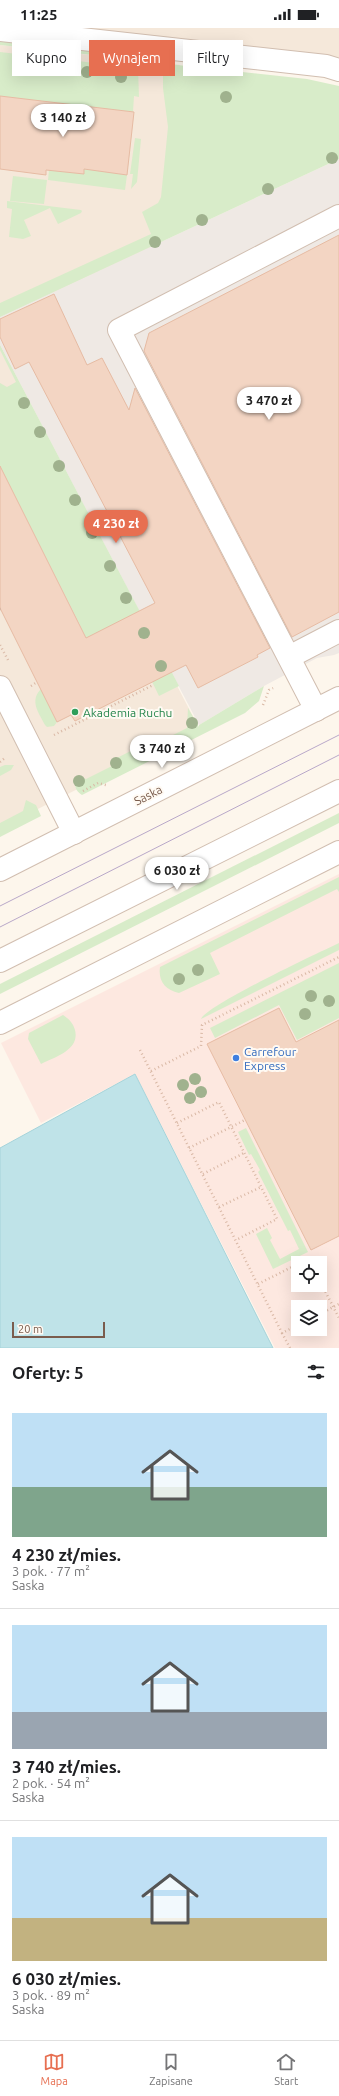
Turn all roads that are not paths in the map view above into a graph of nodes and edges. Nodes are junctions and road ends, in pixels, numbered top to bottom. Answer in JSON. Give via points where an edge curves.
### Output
{"nodes":[{"id":1,"x":0,"y":30,"type":"edge"},
{"id":2,"x":339,"y":70,"type":"edge"},
{"id":3,"x":339,"y":216,"type":"edge"},
{"id":4,"x":339,"y":631,"type":"edge"},
{"id":5,"x":288,"y":657,"type":"junction"},
{"id":6,"x":0,"y":688,"type":"edge"},
{"id":7,"x":339,"y":698,"type":"edge"},
{"id":8,"x":316,"y":710,"type":"junction"},
{"id":9,"x":339,"y":791,"type":"edge"},
{"id":10,"x":74,"y":833,"type":"junction"},
{"id":11,"x":339,"y":852,"type":"edge"},
{"id":12,"x":0,"y":870,"type":"edge"},
{"id":13,"x":0,"y":961,"type":"edge"},
{"id":14,"x":0,"y":1023,"type":"edge"}],
"edges":[{"from":1,"to":2,"type":"street","via":[[318,65]]},
{"from":3,"to":5,"type":"street","via":[[119,330]]},
{"from":4,"to":5,"type":"street"},
{"from":5,"to":8,"type":"street"},
{"from":6,"to":10,"type":"street"},
{"from":7,"to":8,"type":"street","name":"Saska"},
{"from":8,"to":10,"type":"street","name":"Saska"},
{"from":9,"to":13,"type":"street"},
{"from":10,"to":12,"type":"street","name":"Saska"},
{"from":11,"to":14,"type":"street"}]}
